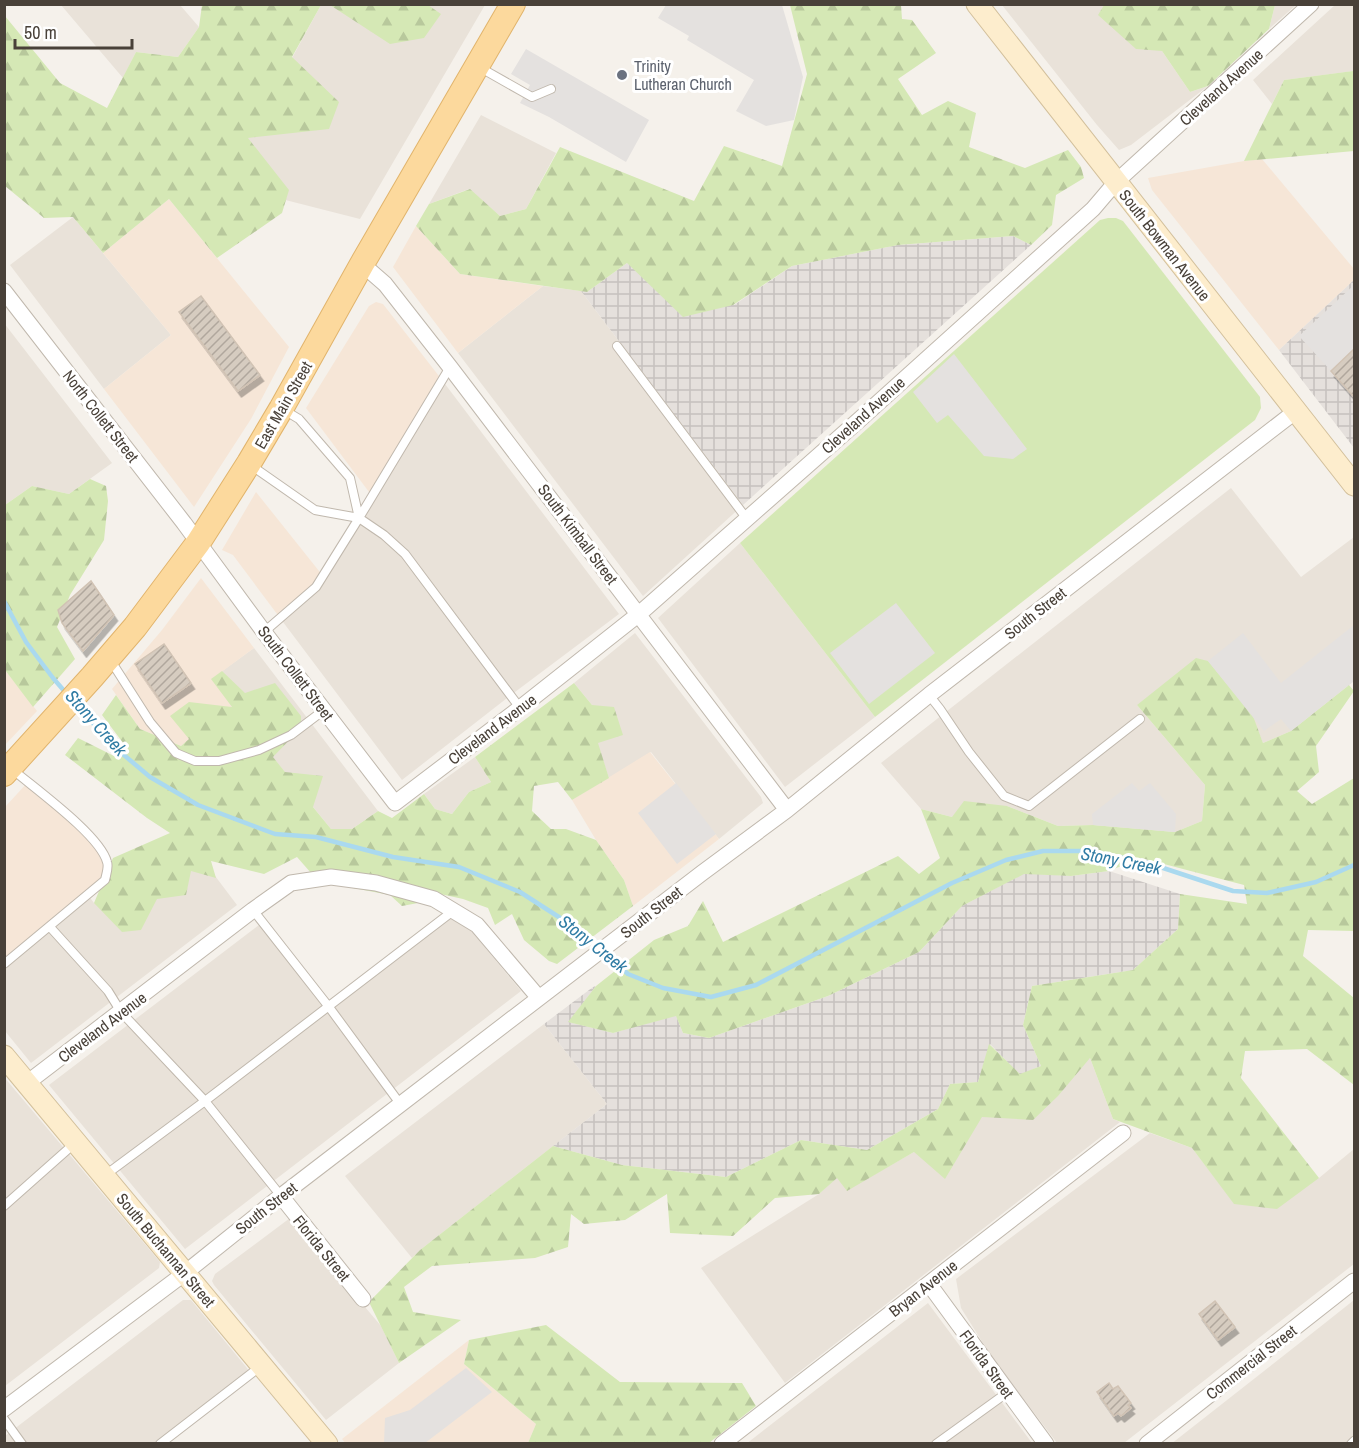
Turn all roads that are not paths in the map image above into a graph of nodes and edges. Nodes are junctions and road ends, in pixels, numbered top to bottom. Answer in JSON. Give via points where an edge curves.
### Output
{"nodes":[{"id":1,"x":513,"y":4,"type":"edge"},
{"id":2,"x":977,"y":4,"type":"edge"},
{"id":3,"x":1311,"y":4,"type":"edge"},
{"id":4,"x":478,"y":66,"type":"junction"},
{"id":5,"x":551,"y":89,"type":"dead end"},
{"id":6,"x":1116,"y":182,"type":"junction"},
{"id":7,"x":362,"y":264,"type":"junction"},
{"id":8,"x":4,"y":291,"type":"edge"},
{"id":9,"x":617,"y":346,"type":"dead end"},
{"id":10,"x":450,"y":367,"type":"junction"},
{"id":11,"x":281,"y":409,"type":"junction"},
{"id":12,"x":1296,"y":411,"type":"junction"},
{"id":13,"x":249,"y":463,"type":"junction"},
{"id":14,"x":1354,"y":486,"type":"edge"},
{"id":15,"x":359,"y":518,"type":"junction"},
{"id":16,"x":747,"y":519,"type":"junction"},
{"id":17,"x":198,"y":543,"type":"junction"},
{"id":18,"x":639,"y":615,"type":"junction"},
{"id":19,"x":264,"y":632,"type":"junction"},
{"id":20,"x":108,"y":658,"type":"junction"},
{"id":21,"x":929,"y":696,"type":"junction"},
{"id":22,"x":520,"y":708,"type":"junction"},
{"id":23,"x":324,"y":710,"type":"junction"},
{"id":24,"x":1140,"y":719,"type":"dead end"},
{"id":25,"x":7,"y":771,"type":"edge"},
{"id":26,"x":395,"y":803,"type":"joint"},
{"id":27,"x":787,"y":810,"type":"junction"},
{"id":28,"x":253,"y":910,"type":"junction"},
{"id":29,"x":454,"y":910,"type":"junction"},
{"id":30,"x":51,"y":927,"type":"junction"},
{"id":31,"x":4,"y":964,"type":"edge"},
{"id":32,"x":539,"y":998,"type":"junction"},
{"id":33,"x":329,"y":1007,"type":"junction"},
{"id":34,"x":122,"y":1012,"type":"junction"},
{"id":35,"x":4,"y":1056,"type":"edge"},
{"id":36,"x":27,"y":1083,"type":"junction"},
{"id":37,"x":205,"y":1101,"type":"junction"},
{"id":38,"x":401,"y":1105,"type":"junction"},
{"id":39,"x":1123,"y":1133,"type":"dead end"},
{"id":40,"x":76,"y":1142,"type":"junction"},
{"id":41,"x":104,"y":1176,"type":"junction"},
{"id":42,"x":281,"y":1196,"type":"junction"},
{"id":43,"x":4,"y":1206,"type":"edge"},
{"id":44,"x":185,"y":1273,"type":"junction"},
{"id":45,"x":1354,"y":1281,"type":"edge"},
{"id":46,"x":929,"y":1284,"type":"junction"},
{"id":47,"x":363,"y":1299,"type":"dead end"},
{"id":48,"x":262,"y":1365,"type":"junction"},
{"id":49,"x":1008,"y":1392,"type":"junction"},
{"id":50,"x":4,"y":1409,"type":"edge"},
{"id":51,"x":4,"y":1419,"type":"edge"},
{"id":52,"x":22,"y":1443,"type":"edge"},
{"id":53,"x":160,"y":1443,"type":"edge"},
{"id":54,"x":327,"y":1443,"type":"edge"},
{"id":55,"x":722,"y":1443,"type":"edge"},
{"id":56,"x":936,"y":1443,"type":"edge"},
{"id":57,"x":1046,"y":1443,"type":"edge"},
{"id":58,"x":1147,"y":1443,"type":"edge"}],
"edges":[{"from":1,"to":4,"type":"main road","name":"East Main Street"},
{"from":2,"to":6,"type":"main road","name":"South Bowman Avenue"},
{"from":3,"to":6,"type":"street","name":"Cleveland Avenue"},
{"from":4,"to":5,"type":"lane","via":[[532,97]]},
{"from":4,"to":7,"type":"main road","name":"East Main Street"},
{"from":6,"to":12,"type":"main road","name":"South Bowman Avenue"},
{"from":6,"to":16,"type":"street","name":"Cleveland Avenue","via":[[1093,209]]},
{"from":7,"to":10,"type":"street","name":"South Kimball Street","via":[[385,284]]},
{"from":7,"to":11,"type":"main road","name":"East Main Street"},
{"from":8,"to":17,"type":"street","name":"North Collett Street"},
{"from":9,"to":16,"type":"lane"},
{"from":10,"to":15,"type":"lane"},
{"from":10,"to":18,"type":"street","name":"South Kimball Street"},
{"from":11,"to":13,"type":"main road","name":"East Main Street"},
{"from":11,"to":15,"type":"lane","via":[[299,419],[350,478]]},
{"from":12,"to":14,"type":"main road","name":"South Bowman Avenue"},
{"from":12,"to":21,"type":"street","name":"South Street"},
{"from":13,"to":15,"type":"lane","via":[[315,510]]},
{"from":13,"to":17,"type":"main road","name":"East Main Street"},
{"from":15,"to":19,"type":"lane","via":[[316,587]]},
{"from":15,"to":22,"type":"lane","via":[[405,554]]},
{"from":16,"to":18,"type":"street","name":"Cleveland Avenue"},
{"from":17,"to":19,"type":"street","name":"South Collett Street"},
{"from":17,"to":20,"type":"main road","name":"East Main Street"},
{"from":18,"to":22,"type":"street","name":"Cleveland Avenue"},
{"from":18,"to":27,"type":"street","name":"South Kimball Street"},
{"from":19,"to":23,"type":"street","name":"South Collett Street"},
{"from":20,"to":23,"type":"lane","via":[[150,722],[176,753],[195,762],[219,761],[260,750],[291,735]]},
{"from":20,"to":25,"type":"main road","name":"East Main Street"},
{"from":21,"to":24,"type":"lane","via":[[1004,796],[1029,806]]},
{"from":21,"to":27,"type":"street","name":"South Street"},
{"from":22,"to":26,"type":"street","name":"Cleveland Avenue"},
{"from":23,"to":26,"type":"street","name":"South Collett Street"},
{"from":25,"to":30,"type":"lane","via":[[79,825],[99,846],[108,863],[105,880]]},
{"from":27,"to":32,"type":"street","name":"South Street"},
{"from":28,"to":29,"type":"street","name":"Cleveland Avenue","via":[[291,883],[331,877],[376,883],[434,899]]},
{"from":28,"to":33,"type":"lane"},
{"from":28,"to":34,"type":"street","name":"Cleveland Avenue"},
{"from":29,"to":32,"type":"street","via":[[477,925]]},
{"from":29,"to":33,"type":"lane"},
{"from":30,"to":31,"type":"lane"},
{"from":30,"to":34,"type":"lane"},
{"from":32,"to":38,"type":"street","name":"South Street"},
{"from":33,"to":37,"type":"lane"},
{"from":33,"to":38,"type":"lane"},
{"from":34,"to":36,"type":"street","name":"Cleveland Avenue"},
{"from":34,"to":37,"type":"lane"},
{"from":35,"to":36,"type":"main road","name":"South Buchannan Street"},
{"from":36,"to":40,"type":"main road","name":"South Buchannan Street"},
{"from":37,"to":41,"type":"lane"},
{"from":37,"to":42,"type":"lane"},
{"from":38,"to":42,"type":"street","name":"South Street"},
{"from":39,"to":46,"type":"street","name":"Bryan Avenue"},
{"from":40,"to":41,"type":"main road","name":"South Buchannan Street"},
{"from":40,"to":43,"type":"lane"},
{"from":41,"to":44,"type":"main road","name":"South Buchannan Street"},
{"from":42,"to":44,"type":"street","name":"South Street"},
{"from":42,"to":47,"type":"street","name":"Florida Street"},
{"from":44,"to":48,"type":"main road","name":"South Buchannan Street"},
{"from":44,"to":50,"type":"street","name":"South Street"},
{"from":45,"to":58,"type":"street","name":"Commercial Street"},
{"from":46,"to":49,"type":"street","name":"Florida Street"},
{"from":46,"to":55,"type":"street","name":"Bryan Avenue"},
{"from":48,"to":53,"type":"lane"},
{"from":48,"to":54,"type":"main road","name":"South Buchannan Street"},
{"from":49,"to":56,"type":"lane"},
{"from":49,"to":57,"type":"street","name":"Florida Street"},
{"from":51,"to":52,"type":"lane"}]}
